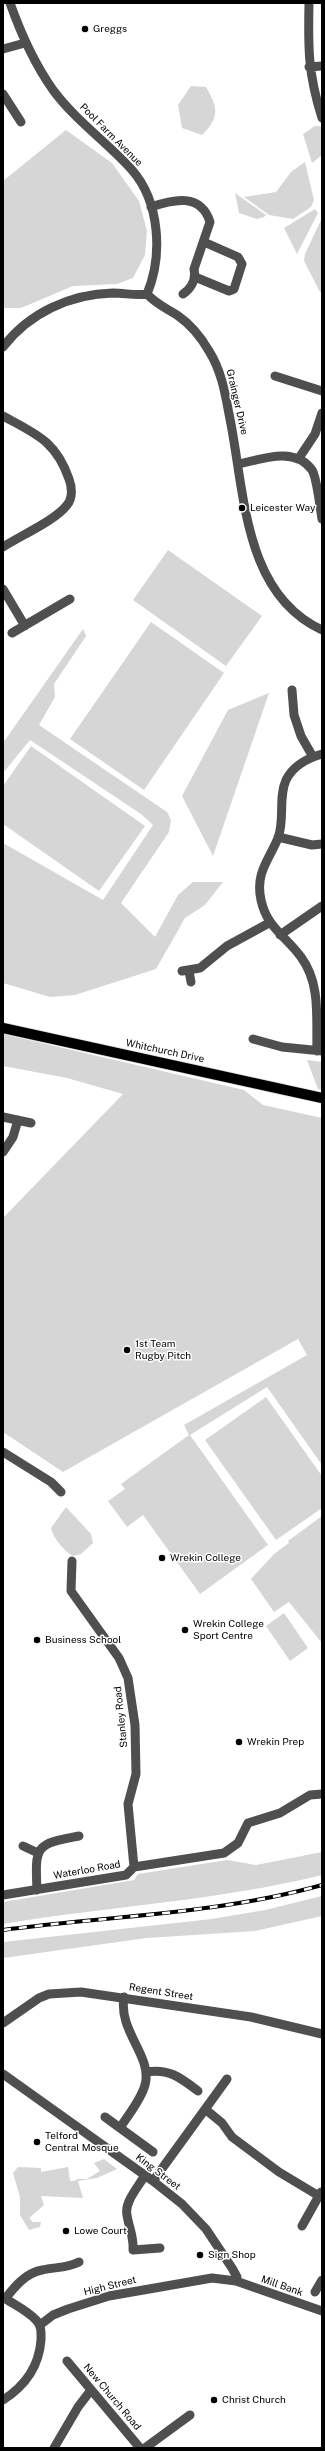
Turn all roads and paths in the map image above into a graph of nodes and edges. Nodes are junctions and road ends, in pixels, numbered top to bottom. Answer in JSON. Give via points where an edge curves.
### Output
{"nodes":[{"id":1,"x":10,"y":3,"type":"edge"},
{"id":2,"x":309,"y":3,"type":"edge"},
{"id":3,"x":25,"y":43,"type":"junction"},
{"id":4,"x":3,"y":49,"type":"edge"},
{"id":5,"x":322,"y":66,"type":"edge"},
{"id":6,"x":309,"y":67,"type":"junction"},
{"id":7,"x":3,"y":94,"type":"edge"},
{"id":8,"x":322,"y":118,"type":"edge"},
{"id":9,"x":21,"y":122,"type":"dead end"},
{"id":10,"x":151,"y":207,"type":"junction"},
{"id":11,"x":204,"y":242,"type":"junction"},
{"id":12,"x":195,"y":276,"type":"junction"},
{"id":13,"x":147,"y":294,"type":"junction"},
{"id":14,"x":183,"y":294,"type":"dead end"},
{"id":15,"x":3,"y":347,"type":"edge"},
{"id":16,"x":275,"y":376,"type":"dead end"},
{"id":17,"x":322,"y":391,"type":"edge"},
{"id":18,"x":322,"y":413,"type":"edge"},
{"id":19,"x":3,"y":416,"type":"edge"},
{"id":20,"x":299,"y":458,"type":"junction"},
{"id":21,"x":239,"y":464,"type":"junction"},
{"id":22,"x":322,"y":518,"type":"edge"},
{"id":23,"x":3,"y":547,"type":"edge"},
{"id":24,"x":3,"y":589,"type":"edge"},
{"id":25,"x":70,"y":599,"type":"dead end"},
{"id":26,"x":25,"y":626,"type":"junction"},
{"id":27,"x":322,"y":630,"type":"edge"},
{"id":28,"x":12,"y":633,"type":"dead end"},
{"id":29,"x":292,"y":690,"type":"dead end"},
{"id":30,"x":317,"y":755,"type":"edge"},
{"id":31,"x":278,"y":838,"type":"junction"},
{"id":32,"x":322,"y":844,"type":"edge"},
{"id":33,"x":322,"y":906,"type":"edge"},
{"id":34,"x":269,"y":923,"type":"junction"},
{"id":35,"x":280,"y":935,"type":"junction"},
{"id":36,"x":191,"y":982,"type":"dead end"},
{"id":37,"x":319,"y":988,"type":"edge"},
{"id":38,"x":3,"y":1028,"type":"edge"},
{"id":39,"x":253,"y":1039,"type":"dead end"},
{"id":40,"x":319,"y":1051,"type":"edge"},
{"id":41,"x":322,"y":1098,"type":"edge"},
{"id":42,"x":3,"y":1117,"type":"edge"},
{"id":43,"x":18,"y":1120,"type":"junction"},
{"id":44,"x":31,"y":1123,"type":"dead end"},
{"id":45,"x":3,"y":1152,"type":"edge"},
{"id":46,"x":3,"y":1452,"type":"edge"},
{"id":47,"x":61,"y":1492,"type":"dead end"},
{"id":48,"x":72,"y":1561,"type":"dead end"},
{"id":49,"x":130,"y":1791,"type":"joint"},
{"id":50,"x":322,"y":1794,"type":"edge"},
{"id":51,"x":79,"y":1836,"type":"dead end"},
{"id":52,"x":23,"y":1846,"type":"dead end"},
{"id":53,"x":38,"y":1853,"type":"junction"},
{"id":54,"x":134,"y":1867,"type":"junction"},
{"id":55,"x":37,"y":1890,"type":"junction"},
{"id":56,"x":3,"y":1895,"type":"edge"},
{"id":57,"x":124,"y":1997,"type":"junction"},
{"id":58,"x":3,"y":2023,"type":"edge"},
{"id":59,"x":322,"y":2034,"type":"edge"},
{"id":60,"x":146,"y":2072,"type":"junction"},
{"id":61,"x":3,"y":2074,"type":"edge"},
{"id":62,"x":227,"y":2078,"type":"dead end"},
{"id":63,"x":198,"y":2091,"type":"dead end"},
{"id":64,"x":205,"y":2109,"type":"junction"},
{"id":65,"x":105,"y":2118,"type":"dead end"},
{"id":66,"x":120,"y":2128,"type":"junction"},
{"id":67,"x":153,"y":2152,"type":"dead end"},
{"id":68,"x":149,"y":2178,"type":"junction"},
{"id":69,"x":321,"y":2194,"type":"edge"},
{"id":70,"x":302,"y":2226,"type":"dead end"},
{"id":71,"x":160,"y":2248,"type":"dead end"},
{"id":72,"x":79,"y":2262,"type":"dead end"},
{"id":73,"x":322,"y":2280,"type":"edge"},
{"id":74,"x":236,"y":2281,"type":"junction"},
{"id":75,"x":315,"y":2292,"type":"dead end"},
{"id":76,"x":4,"y":2298,"type":"edge"},
{"id":77,"x":322,"y":2311,"type":"edge"},
{"id":78,"x":40,"y":2325,"type":"junction"},
{"id":79,"x":67,"y":2361,"type":"dead end"},
{"id":80,"x":91,"y":2390,"type":"junction"},
{"id":81,"x":3,"y":2400,"type":"edge"},
{"id":82,"x":190,"y":2416,"type":"dead end"},
{"id":83,"x":54,"y":2448,"type":"edge"},
{"id":84,"x":140,"y":2448,"type":"edge"},
{"id":85,"x":145,"y":2448,"type":"edge"}],
"edges":[{"from":1,"to":3,"type":"street","name":"Pool Farm Avenue"},
{"from":2,"to":6,"type":"street"},
{"from":3,"to":4,"type":"street"},
{"from":3,"to":10,"type":"street","name":"Pool Farm Avenue","via":[[53,90],[81,123],[132,171]]},
{"from":5,"to":6,"type":"street"},
{"from":6,"to":8,"type":"street"},
{"from":7,"to":9,"type":"street"},
{"from":10,"to":11,"type":"street","via":[[172,200],[195,203],[208,215],[210,222]]},
{"from":10,"to":13,"type":"street","name":"Pool Farm Avenue","via":[[156,239],[156,261]]},
{"from":11,"to":12,"type":"street","via":[[194,269]]},
{"from":11,"to":12,"type":"street","via":[[238,256],[242,264],[234,289],[229,292]]},
{"from":12,"to":14,"type":"street","via":[[189,290]]},
{"from":13,"to":15,"type":"street","via":[[114,293],[86,296],[54,306],[29,320],[12,334]]},
{"from":13,"to":21,"type":"street","name":"Grainger Drive","via":[[154,302],[194,330],[209,350],[222,380]]},
{"from":16,"to":17,"type":"street"},
{"from":18,"to":20,"type":"street","via":[[315,434]]},
{"from":19,"to":23,"type":"street","via":[[42,436],[53,447],[61,457],[72,491],[68,505],[57,514]]},
{"from":20,"to":21,"type":"street","via":[[279,456]]},
{"from":20,"to":22,"type":"street","via":[[312,470]]},
{"from":21,"to":27,"type":"street","name":"Grainger Drive","via":[[255,550],[268,581],[291,610]]},
{"from":24,"to":26,"type":"street"},
{"from":25,"to":26,"type":"street"},
{"from":26,"to":28,"type":"street"},
{"from":29,"to":30,"type":"street","via":[[294,715],[301,736]]},
{"from":30,"to":31,"type":"street","via":[[299,764],[286,780]]},
{"from":31,"to":32,"type":"street","via":[[312,845]]},
{"from":31,"to":34,"type":"street","via":[[263,868],[260,882],[261,900]]},
{"from":33,"to":35,"type":"street"},
{"from":34,"to":35,"type":"street"},
{"from":34,"to":36,"type":"street","via":[[227,946],[200,968],[185,971]]},
{"from":35,"to":37,"type":"street","via":[[301,957]]},
{"from":37,"to":40,"type":"street"},
{"from":38,"to":41,"type":"main road","name":"Whitchurch Drive"},
{"from":39,"to":40,"type":"street","via":[[282,1047]]},
{"from":42,"to":43,"type":"street"},
{"from":43,"to":44,"type":"street"},
{"from":43,"to":45,"type":"street","via":[[13,1137]]},
{"from":46,"to":47,"type":"street","via":[[51,1482]]},
{"from":48,"to":49,"type":"street","name":"Stanley Road","via":[[71,1591],[119,1658],[128,1678],[135,1725],[136,1768],[135,1781]]},
{"from":49,"to":54,"type":"street","name":"Waterloo Road","via":[[128,1804]]},
{"from":50,"to":54,"type":"street","via":[[310,1794],[280,1813],[248,1823],[238,1842],[224,1853]]},
{"from":51,"to":53,"type":"street","via":[[48,1843]]},
{"from":52,"to":53,"type":"street"},
{"from":53,"to":55,"type":"street"},
{"from":54,"to":55,"type":"street","name":"Waterloo Road","via":[[126,1875]]},
{"from":55,"to":56,"type":"street","name":"Waterloo Road"},
{"from":57,"to":58,"type":"street","name":"Regent Street","via":[[81,1992],[49,1994],[29,2003]]},
{"from":57,"to":59,"type":"street","name":"Regent Street","via":[[250,2017]]},
{"from":57,"to":60,"type":"street","via":[[122,2008],[125,2023]]},
{"from":60,"to":63,"type":"street","via":[[172,2072]]},
{"from":60,"to":66,"type":"street","via":[[144,2089]]},
{"from":61,"to":68,"type":"street","name":"King Street"},
{"from":62,"to":64,"type":"street"},
{"from":64,"to":68,"type":"street"},
{"from":64,"to":69,"type":"street","via":[[224,2124],[232,2137],[275,2169]]},
{"from":65,"to":66,"type":"street"},
{"from":66,"to":67,"type":"street"},
{"from":68,"to":71,"type":"street","via":[[129,2201],[126,2214],[134,2240],[133,2250]]},
{"from":68,"to":74,"type":"street","name":"King Street","via":[[196,2216],[237,2276]]},
{"from":69,"to":70,"type":"street"},
{"from":72,"to":76,"type":"street","via":[[33,2273],[16,2285]]},
{"from":73,"to":75,"type":"street"},
{"from":74,"to":77,"type":"street","name":"Mill Bank"},
{"from":74,"to":78,"type":"street","name":"High Street","via":[[212,2278],[109,2296],[68,2308]]},
{"from":76,"to":78,"type":"street"},
{"from":78,"to":81,"type":"street","via":[[40,2352],[34,2369],[15,2392]]},
{"from":79,"to":80,"type":"street","name":"New Church Road"},
{"from":80,"to":83,"type":"street"},
{"from":80,"to":84,"type":"street","name":"New Church Road"},
{"from":82,"to":85,"type":"street"}]}
